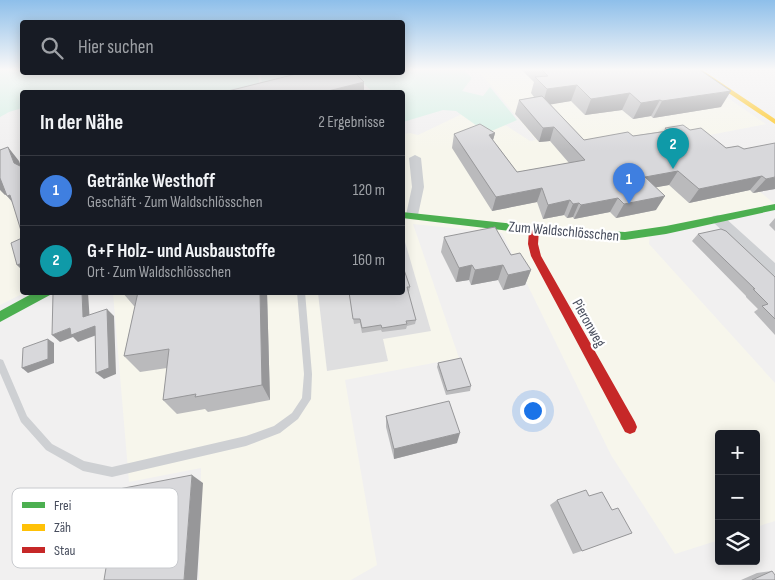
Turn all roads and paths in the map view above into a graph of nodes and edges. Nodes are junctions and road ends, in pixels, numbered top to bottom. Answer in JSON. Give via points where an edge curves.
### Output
{"nodes":[{"id":1,"x":738,"y":97,"type":"edge"},
{"id":2,"x":775,"y":122,"type":"edge"},
{"id":3,"x":415,"y":158,"type":"dead end"},
{"id":4,"x":775,"y":207,"type":"edge"},
{"id":5,"x":407,"y":215,"type":"edge"},
{"id":6,"x":718,"y":219,"type":"junction"},
{"id":7,"x":534,"y":230,"type":"junction"},
{"id":8,"x":775,"y":272,"type":"edge"},
{"id":9,"x":40,"y":295,"type":"edge"},
{"id":10,"x":301,"y":295,"type":"edge"},
{"id":11,"x":0,"y":317,"type":"edge"},
{"id":12,"x":0,"y":364,"type":"edge"},
{"id":13,"x":630,"y":427,"type":"dead end"}],
"edges":[{"from":1,"to":2,"type":"street"},
{"from":3,"to":5,"type":"street","name":"Zum Waldschlösschen","via":[[419,175],[418,195]]},
{"from":4,"to":6,"type":"street","name":"Zum Waldschlösschen"},
{"from":5,"to":7,"type":"street","name":"Zum Waldschlösschen"},
{"from":6,"to":7,"type":"street","name":"Zum Waldschlösschen","via":[[625,236]]},
{"from":6,"to":8,"type":"street"},
{"from":7,"to":13,"type":"street","name":"Pieronweg","via":[[536,256]]},
{"from":9,"to":11,"type":"street"},
{"from":10,"to":12,"type":"lane","via":[[308,374],[306,399],[295,416],[277,430],[246,441],[112,472],[83,466],[48,447],[24,419]]}]}
